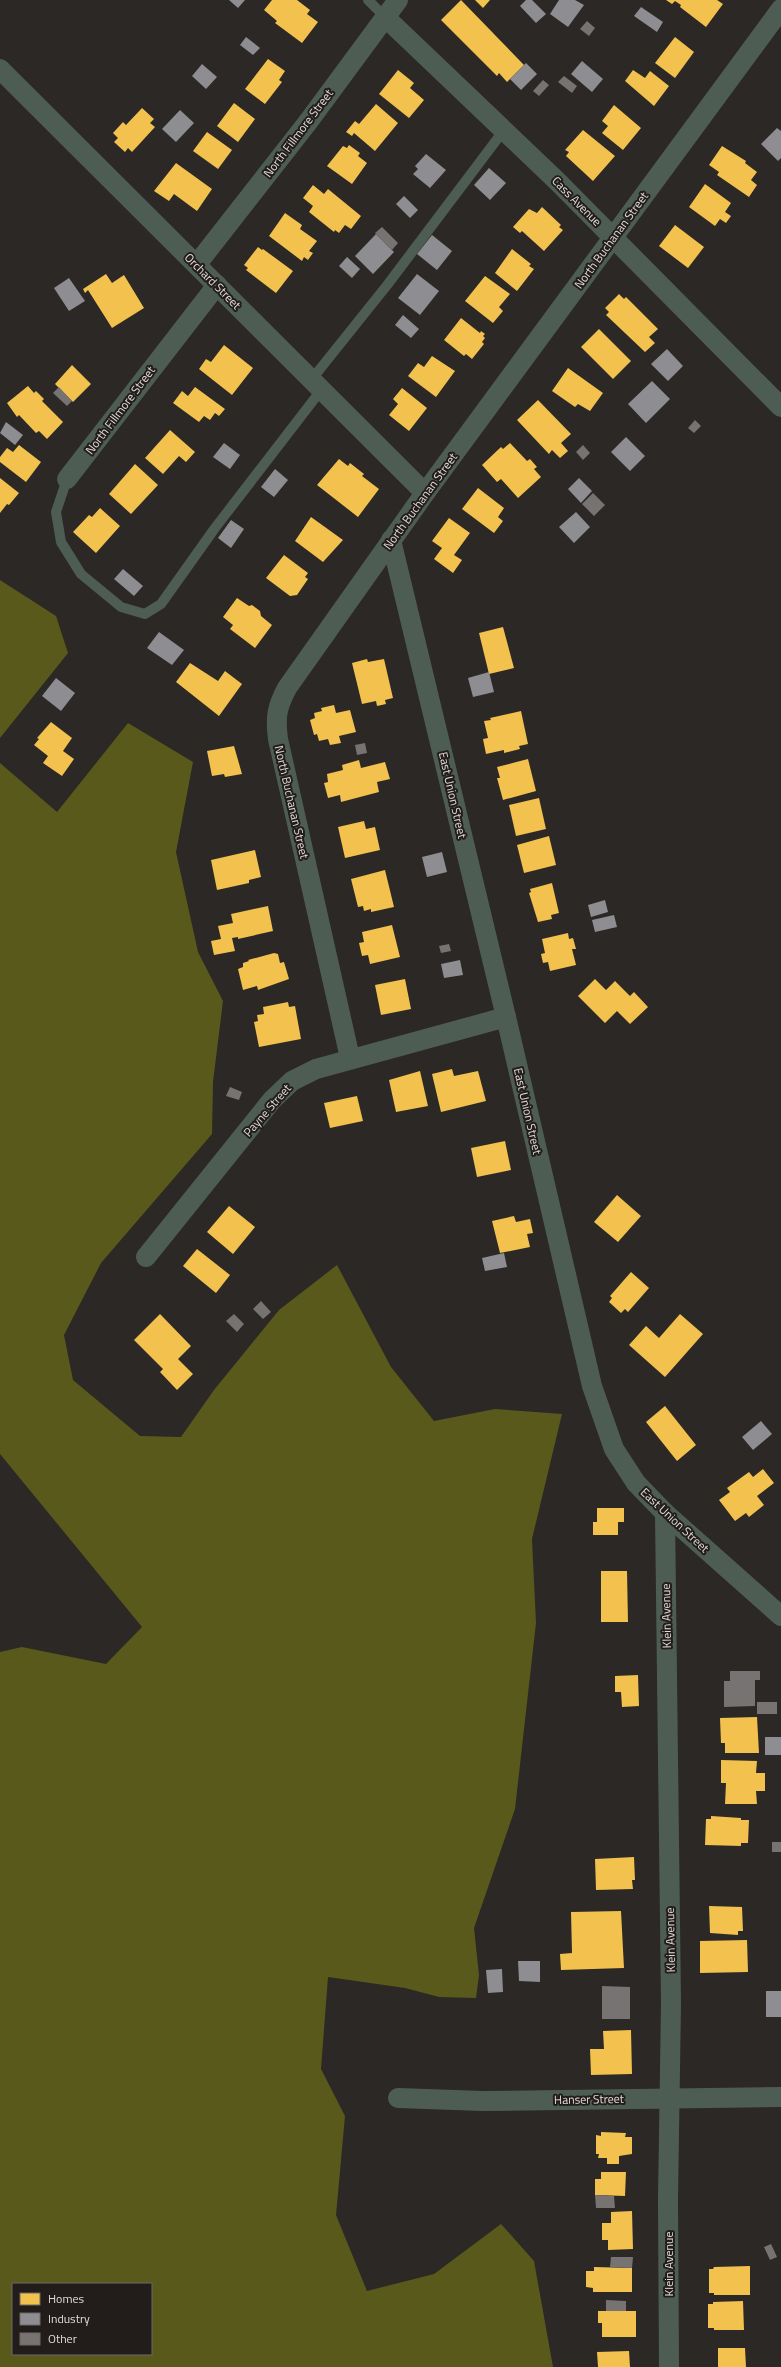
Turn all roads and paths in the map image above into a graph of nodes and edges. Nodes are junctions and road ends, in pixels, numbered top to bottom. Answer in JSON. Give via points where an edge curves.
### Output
{"nodes":[{"id":1,"x":368,"y":0,"type":"edge"},
{"id":2,"x":398,"y":0,"type":"edge"},
{"id":3,"x":781,"y":9,"type":"edge"},
{"id":4,"x":385,"y":17,"type":"junction"},
{"id":5,"x":0,"y":69,"type":"edge"},
{"id":6,"x":504,"y":130,"type":"junction"},
{"id":7,"x":613,"y":237,"type":"junction"},
{"id":8,"x":197,"y":264,"type":"junction"},
{"id":9,"x":217,"y":284,"type":"junction"},
{"id":10,"x":317,"y":384,"type":"junction"},
{"id":11,"x":781,"y":407,"type":"edge"},
{"id":12,"x":67,"y":479,"type":"joint"},
{"id":13,"x":425,"y":493,"type":"junction"},
{"id":14,"x":391,"y":540,"type":"junction"},
{"id":15,"x":506,"y":1017,"type":"junction"},
{"id":16,"x":350,"y":1058,"type":"junction"},
{"id":17,"x":146,"y":1257,"type":"dead end"},
{"id":18,"x":665,"y":1513,"type":"junction"},
{"id":19,"x":781,"y":1616,"type":"edge"},
{"id":20,"x":781,"y":2097,"type":"edge"},
{"id":21,"x":398,"y":2098,"type":"dead end"},
{"id":22,"x":669,"y":2098,"type":"junction"},
{"id":23,"x":669,"y":2367,"type":"edge"}],
"edges":[{"from":1,"to":4,"type":"lane"},
{"from":2,"to":4,"type":"street","name":"North Fillmore Street"},
{"from":3,"to":7,"type":"street","name":"North Buchanan Street"},
{"from":4,"to":6,"type":"street","name":"Cass Avenue"},
{"from":4,"to":8,"type":"street","name":"North Fillmore Street","via":[[308,122]]},
{"from":5,"to":8,"type":"street","name":"Orchard Street"},
{"from":6,"to":7,"type":"street","name":"Cass Avenue"},
{"from":6,"to":10,"type":"lane","via":[[388,284]]},
{"from":7,"to":11,"type":"street","name":"Cass Avenue"},
{"from":7,"to":13,"type":"street","name":"North Buchanan Street"},
{"from":8,"to":9,"type":"street","name":"Orchard Street"},
{"from":9,"to":10,"type":"street","name":"Orchard Street"},
{"from":9,"to":12,"type":"street","name":"North Fillmore Street"},
{"from":10,"to":12,"type":"lane","via":[[161,604],[145,614],[121,607],[81,574],[61,542],[56,512]]},
{"from":10,"to":13,"type":"street","name":"Orchard Street"},
{"from":13,"to":14,"type":"street","name":"North Buchanan Street"},
{"from":14,"to":15,"type":"street","name":"East Union Street"},
{"from":14,"to":16,"type":"street","name":"North Buchanan Street","via":[[287,688],[275,720]]},
{"from":15,"to":16,"type":"street","name":"Payne Street"},
{"from":15,"to":18,"type":"street","name":"East Union Street","via":[[592,1386],[605,1427],[624,1467]]},
{"from":16,"to":17,"type":"street","name":"Payne Street","via":[[303,1075],[282,1090]]},
{"from":18,"to":19,"type":"street","name":"East Union Street"},
{"from":18,"to":22,"type":"street","name":"Klein Avenue","via":[[671,2003]]},
{"from":20,"to":22,"type":"street","name":"Hanser Street"},
{"from":21,"to":22,"type":"street","name":"Hanser Street","via":[[483,2101]]},
{"from":22,"to":23,"type":"street","name":"Klein Avenue"}]}
